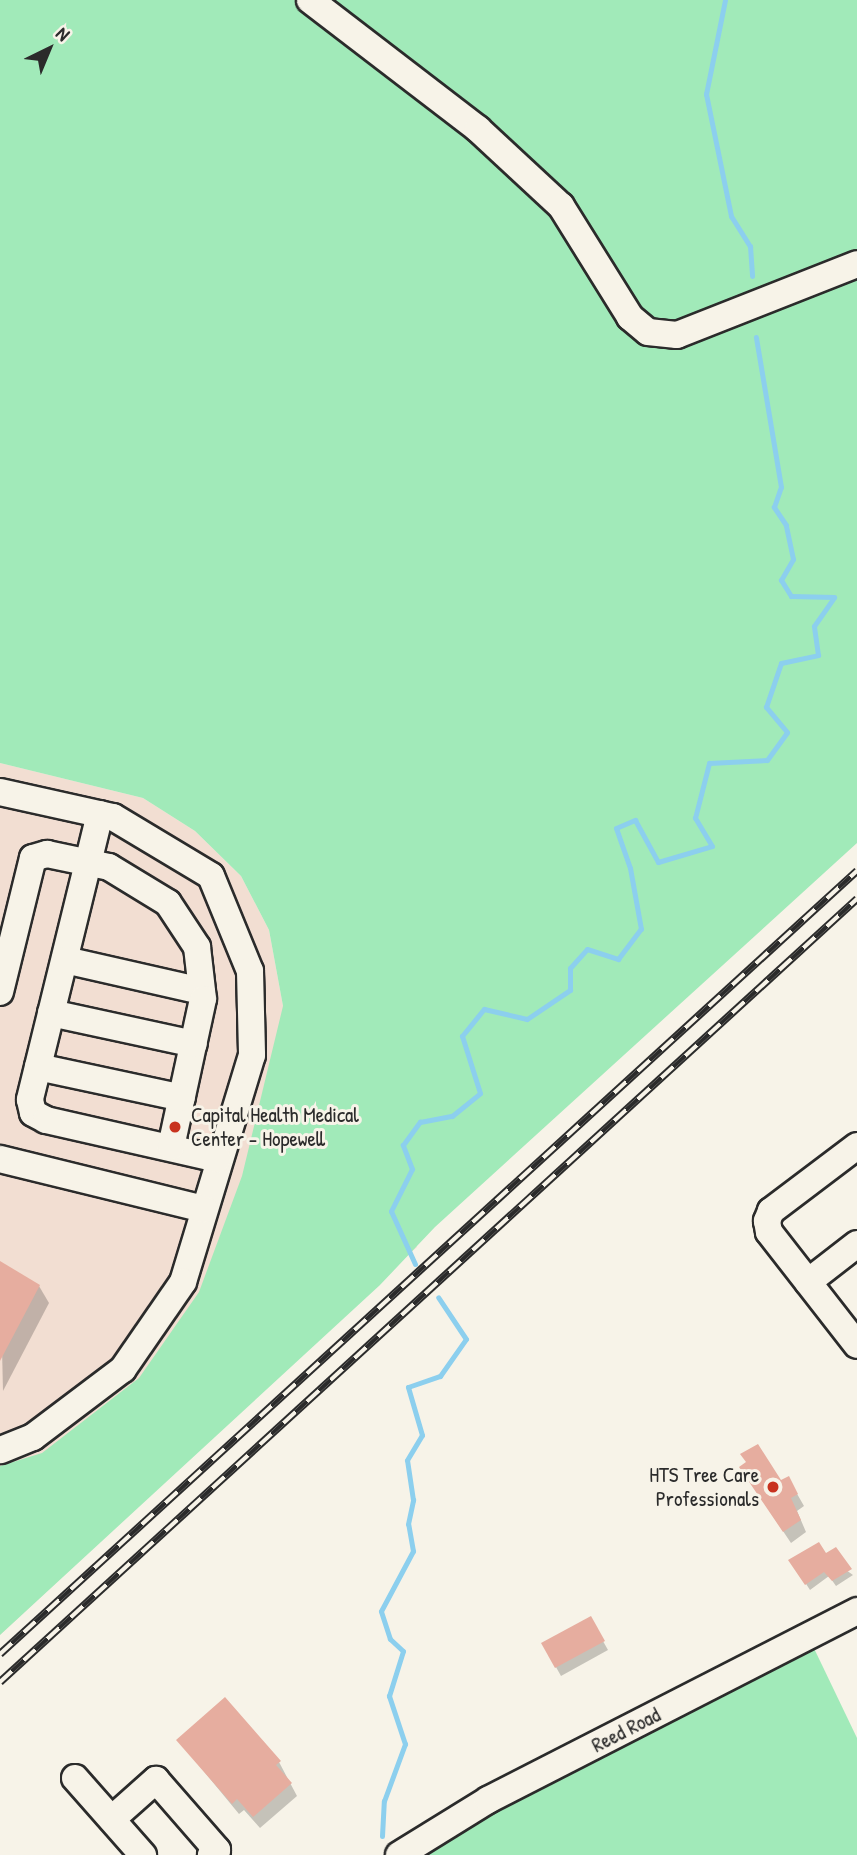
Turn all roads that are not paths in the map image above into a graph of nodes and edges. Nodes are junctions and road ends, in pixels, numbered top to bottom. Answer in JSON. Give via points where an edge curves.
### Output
{"nodes":[{"id":1,"x":310,"y":0,"type":"edge"},
{"id":2,"x":857,"y":264,"type":"edge"},
{"id":3,"x":0,"y":792,"type":"edge"},
{"id":4,"x":100,"y":814,"type":"junction"},
{"id":5,"x":89,"y":863,"type":"junction"},
{"id":6,"x":65,"y":960,"type":"junction"},
{"id":7,"x":202,"y":991,"type":"junction"},
{"id":8,"x":0,"y":992,"type":"edge"},
{"id":9,"x":51,"y":1013,"type":"junction"},
{"id":10,"x":194,"y":1044,"type":"junction"},
{"id":11,"x":38,"y":1067,"type":"junction"},
{"id":12,"x":181,"y":1098,"type":"junction"},
{"id":13,"x":857,"y":1146,"type":"edge"},
{"id":14,"x":171,"y":1147,"type":"junction"},
{"id":15,"x":218,"y":1158,"type":"junction"},
{"id":16,"x":0,"y":1159,"type":"edge"},
{"id":17,"x":204,"y":1209,"type":"junction"},
{"id":18,"x":857,"y":1244,"type":"edge"},
{"id":19,"x":808,"y":1282,"type":"junction"},
{"id":20,"x":856,"y":1342,"type":"edge"},
{"id":21,"x":0,"y":1450,"type":"edge"},
{"id":22,"x":857,"y":1611,"type":"edge"},
{"id":23,"x":75,"y":1778,"type":"dead end"},
{"id":24,"x":112,"y":1819,"type":"junction"},
{"id":25,"x":143,"y":1855,"type":"edge"},
{"id":26,"x":211,"y":1855,"type":"edge"},
{"id":27,"x":399,"y":1855,"type":"edge"}],
"edges":[{"from":1,"to":2,"type":"street","via":[[478,129],[561,206],[630,317],[648,332],[677,335]]},
{"from":3,"to":4,"type":"street"},
{"from":4,"to":5,"type":"street"},
{"from":4,"to":15,"type":"street","via":[[113,817],[211,876],[250,971],[253,1055]]},
{"from":5,"to":6,"type":"street"},
{"from":5,"to":7,"type":"street","via":[[109,867],[168,903],[197,947]]},
{"from":5,"to":8,"type":"street","via":[[47,854],[33,858]]},
{"from":6,"to":7,"type":"street"},
{"from":6,"to":9,"type":"street"},
{"from":7,"to":10,"type":"street"},
{"from":9,"to":10,"type":"street"},
{"from":9,"to":11,"type":"street"},
{"from":10,"to":12,"type":"street"},
{"from":11,"to":12,"type":"street"},
{"from":11,"to":14,"type":"street","via":[[30,1100],[33,1113],[46,1120]]},
{"from":12,"to":14,"type":"street"},
{"from":13,"to":19,"type":"street","via":[[771,1211],[769,1232]]},
{"from":14,"to":15,"type":"street"},
{"from":15,"to":17,"type":"street"},
{"from":16,"to":17,"type":"street"},
{"from":17,"to":21,"type":"street","via":[[183,1282],[123,1368],[33,1437]]},
{"from":18,"to":19,"type":"street"},
{"from":19,"to":20,"type":"street"},
{"from":22,"to":27,"type":"street","name":"Reed Road","via":[[488,1800]]},
{"from":23,"to":24,"type":"street"},
{"from":24,"to":25,"type":"street"},
{"from":24,"to":26,"type":"street","via":[[156,1780],[217,1850]]}]}
